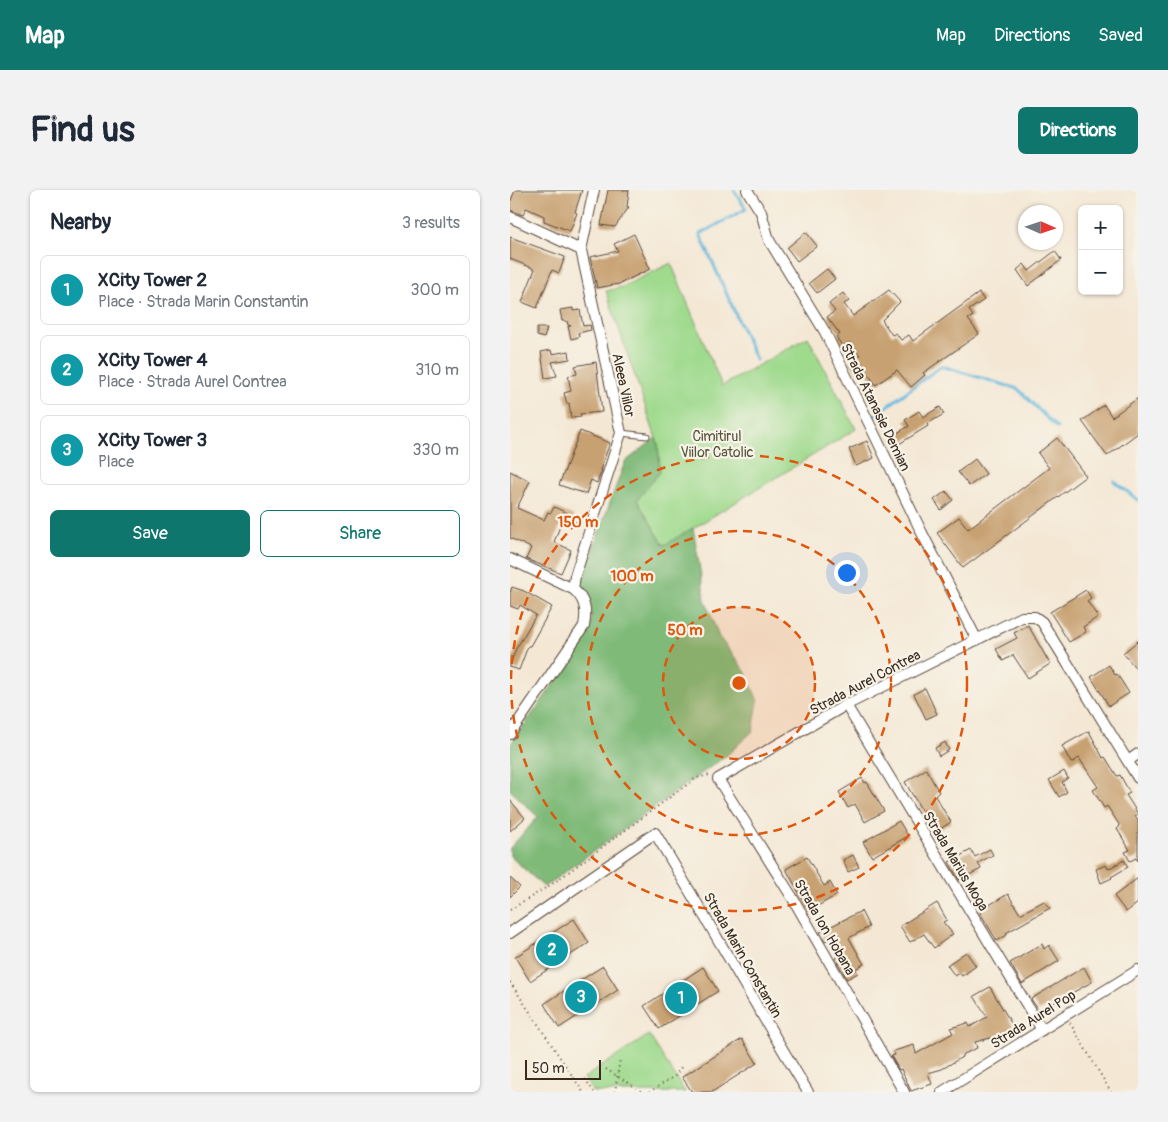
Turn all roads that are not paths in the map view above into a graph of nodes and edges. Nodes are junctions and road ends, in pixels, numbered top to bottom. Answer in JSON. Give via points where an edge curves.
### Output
{"nodes":[{"id":1,"x":594,"y":190,"type":"edge"},
{"id":2,"x":747,"y":190,"type":"edge"},
{"id":3,"x":510,"y":217,"type":"edge"},
{"id":4,"x":581,"y":250,"type":"junction"},
{"id":5,"x":621,"y":433,"type":"junction"},
{"id":6,"x":647,"y":436,"type":"dead end"},
{"id":7,"x":510,"y":559,"type":"edge"},
{"id":8,"x":573,"y":589,"type":"junction"},
{"id":9,"x":977,"y":640,"type":"junction"},
{"id":10,"x":846,"y":706,"type":"junction"},
{"id":11,"x":510,"y":734,"type":"edge"},
{"id":12,"x":1138,"y":754,"type":"edge"},
{"id":13,"x":1128,"y":761,"type":"junction"},
{"id":14,"x":1138,"y":778,"type":"edge"},
{"id":15,"x":718,"y":779,"type":"joint"},
{"id":16,"x":510,"y":934,"type":"edge"},
{"id":17,"x":1138,"y":970,"type":"edge"},
{"id":18,"x":1042,"y":1030,"type":"junction"},
{"id":19,"x":808,"y":1092,"type":"edge"},
{"id":20,"x":904,"y":1092,"type":"edge"},
{"id":21,"x":942,"y":1092,"type":"edge"}],
"edges":[{"from":1,"to":4,"type":"street","name":"Aleea Viilor"},
{"from":2,"to":9,"type":"street","name":"Strada Atanasie Demian","via":[[762,212],[769,240],[825,332]]},
{"from":3,"to":4,"type":"street"},
{"from":4,"to":5,"type":"street","name":"Aleea Viilor"},
{"from":5,"to":6,"type":"lane"},
{"from":5,"to":8,"type":"street","name":"Aleea Viilor"},
{"from":7,"to":8,"type":"street"},
{"from":8,"to":11,"type":"street","via":[[584,604],[584,626]]},
{"from":9,"to":10,"type":"street","name":"Strada Aurel Contrea"},
{"from":9,"to":13,"type":"street","name":"Strada Aurel Contrea","via":[[1022,616],[1042,622]]},
{"from":10,"to":15,"type":"street","name":"Strada Aurel Contrea"},
{"from":10,"to":18,"type":"street","name":"Strada Marius Moga"},
{"from":12,"to":13,"type":"street"},
{"from":13,"to":14,"type":"street"},
{"from":15,"to":20,"type":"street","name":"Strada Ion Hobana","via":[[792,898]]},
{"from":16,"to":19,"type":"street","name":"Strada Marin Constantin","via":[[655,833]]},
{"from":17,"to":18,"type":"street","name":"Strada Aurel Pop"},
{"from":18,"to":21,"type":"street","name":"Strada Aurel Pop"}]}
